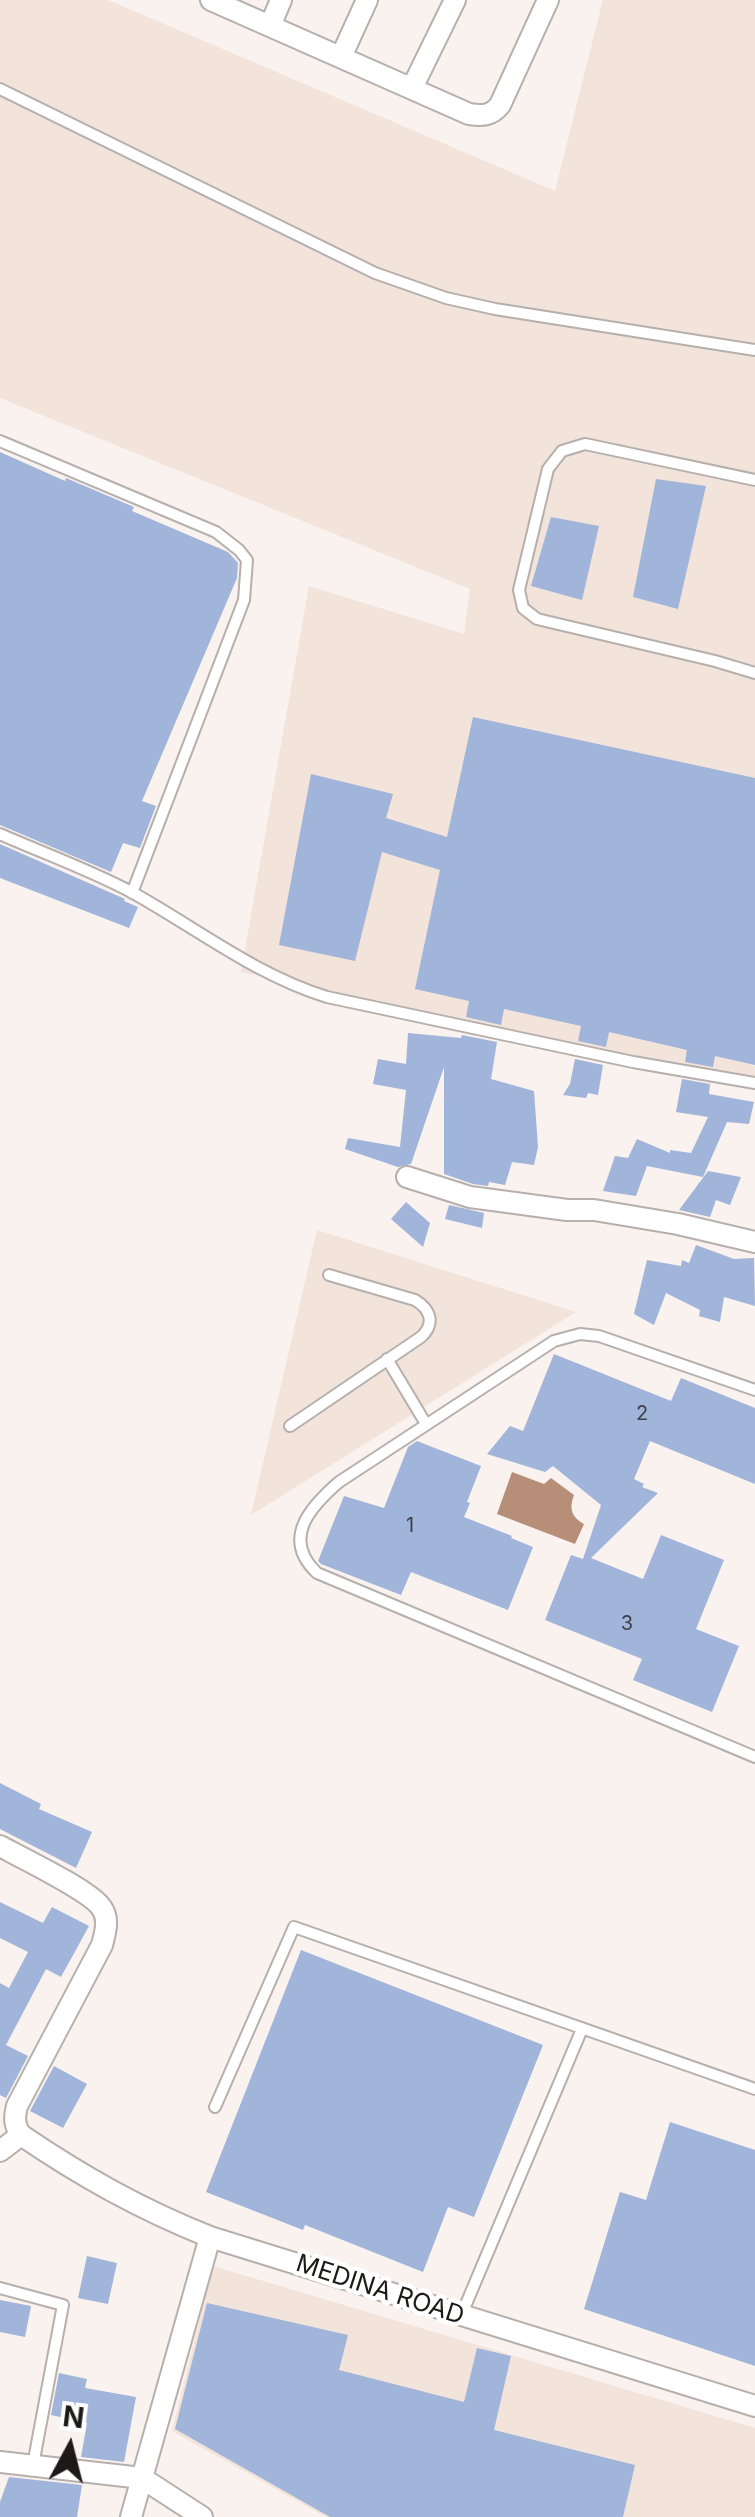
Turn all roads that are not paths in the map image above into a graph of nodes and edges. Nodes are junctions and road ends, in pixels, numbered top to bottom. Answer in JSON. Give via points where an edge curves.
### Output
{"nodes":[{"id":1,"x":211,"y":0,"type":"edge"},
{"id":2,"x":281,"y":0,"type":"edge"},
{"id":3,"x":367,"y":0,"type":"edge"},
{"id":4,"x":454,"y":0,"type":"edge"},
{"id":5,"x":548,"y":0,"type":"edge"},
{"id":6,"x":270,"y":26,"type":"junction"},
{"id":7,"x":341,"y":57,"type":"junction"},
{"id":8,"x":412,"y":88,"type":"junction"},
{"id":9,"x":0,"y":89,"type":"edge"},
{"id":10,"x":755,"y":350,"type":"edge"},
{"id":11,"x":0,"y":441,"type":"edge"},
{"id":12,"x":755,"y":480,"type":"edge"},
{"id":13,"x":755,"y":673,"type":"edge"},
{"id":14,"x":0,"y":834,"type":"edge"},
{"id":15,"x":132,"y":892,"type":"junction"},
{"id":16,"x":755,"y":1083,"type":"edge"},
{"id":17,"x":407,"y":1177,"type":"dead end"},
{"id":18,"x":755,"y":1242,"type":"edge"},
{"id":19,"x":329,"y":1276,"type":"dead end"},
{"id":20,"x":388,"y":1359,"type":"junction"},
{"id":21,"x":755,"y":1390,"type":"edge"},
{"id":22,"x":426,"y":1424,"type":"junction"},
{"id":23,"x":290,"y":1426,"type":"dead end"},
{"id":24,"x":755,"y":1757,"type":"edge"},
{"id":25,"x":0,"y":1846,"type":"edge"},
{"id":26,"x":582,"y":2028,"type":"junction"},
{"id":27,"x":755,"y":2089,"type":"edge"},
{"id":28,"x":214,"y":2107,"type":"dead end"},
{"id":29,"x":12,"y":2120,"type":"edge"},
{"id":30,"x":0,"y":2151,"type":"edge"},
{"id":31,"x":210,"y":2236,"type":"junction"},
{"id":32,"x":0,"y":2288,"type":"edge"},
{"id":33,"x":461,"y":2316,"type":"junction"},
{"id":34,"x":755,"y":2406,"type":"edge"},
{"id":35,"x":0,"y":2462,"type":"edge"},
{"id":36,"x":32,"y":2465,"type":"junction"},
{"id":37,"x":142,"y":2478,"type":"junction"},
{"id":38,"x":131,"y":2517,"type":"edge"},
{"id":39,"x":202,"y":2517,"type":"edge"}],
"edges":[{"from":1,"to":6,"type":"street"},
{"from":2,"to":6,"type":"street"},
{"from":3,"to":7,"type":"street"},
{"from":4,"to":8,"type":"street"},
{"from":5,"to":8,"type":"street","via":[[493,113],[470,114]]},
{"from":6,"to":7,"type":"street"},
{"from":7,"to":8,"type":"street"},
{"from":9,"to":10,"type":"lane","via":[[375,273],[446,298]]},
{"from":11,"to":15,"type":"lane","via":[[216,532],[247,560],[244,600]]},
{"from":12,"to":13,"type":"lane","via":[[585,444],[562,452],[548,470],[519,590],[524,608],[537,619]]},
{"from":14,"to":15,"type":"lane"},
{"from":15,"to":16,"type":"lane","via":[[298,988]]},
{"from":17,"to":18,"type":"street","via":[[470,1197],[594,1210]]},
{"from":19,"to":20,"type":"lane","via":[[425,1306],[427,1331]]},
{"from":20,"to":22,"type":"lane"},
{"from":20,"to":23,"type":"lane"},
{"from":21,"to":22,"type":"lane","via":[[616,1340],[580,1334],[554,1341]]},
{"from":22,"to":24,"type":"lane","via":[[321,1498],[300,1531],[306,1563]]},
{"from":25,"to":29,"type":"street","via":[[88,1896],[106,1920],[102,1946]]},
{"from":26,"to":27,"type":"lane"},
{"from":26,"to":28,"type":"lane","via":[[294,1927]]},
{"from":26,"to":33,"type":"lane"},
{"from":29,"to":30,"type":"street"},
{"from":29,"to":31,"type":"street","name":"MEDINA ROAD","via":[[112,2194]]},
{"from":31,"to":33,"type":"street","name":"MEDINA ROAD"},
{"from":31,"to":37,"type":"street"},
{"from":32,"to":36,"type":"lane","via":[[62,2304]]},
{"from":33,"to":34,"type":"street","name":"MEDINA ROAD"},
{"from":35,"to":36,"type":"street"},
{"from":36,"to":37,"type":"street"},
{"from":37,"to":38,"type":"street"},
{"from":37,"to":39,"type":"street"}]}
